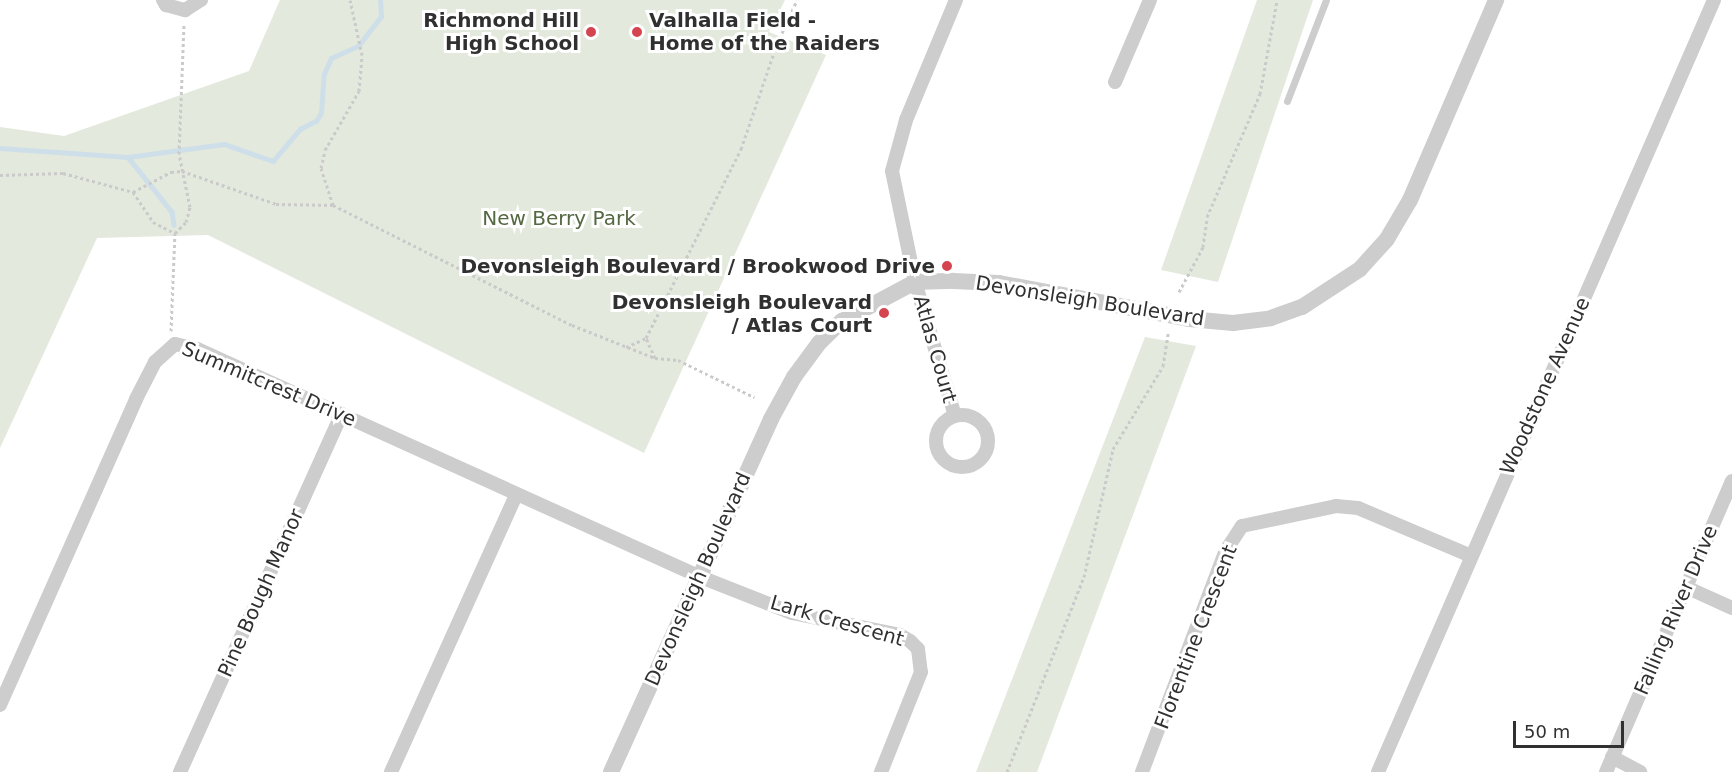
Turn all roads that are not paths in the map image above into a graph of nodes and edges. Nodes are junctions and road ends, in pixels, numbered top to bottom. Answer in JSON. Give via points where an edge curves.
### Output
{"nodes":[{"id":1,"x":163,"y":0,"type":"edge"},
{"id":2,"x":201,"y":0,"type":"edge"},
{"id":3,"x":957,"y":0,"type":"edge"},
{"id":4,"x":1150,"y":0,"type":"edge"},
{"id":5,"x":1326,"y":0,"type":"edge"},
{"id":6,"x":1496,"y":0,"type":"edge"},
{"id":7,"x":1714,"y":0,"type":"edge"},
{"id":8,"x":1115,"y":82,"type":"dead end"},
{"id":9,"x":1287,"y":100,"type":"dead end"},
{"id":10,"x":915,"y":282,"type":"junction"},
{"id":11,"x":342,"y":414,"type":"junction"},
{"id":12,"x":955,"y":416,"type":"dead end"},
{"id":13,"x":1732,"y":481,"type":"edge"},
{"id":14,"x":516,"y":495,"type":"junction"},
{"id":15,"x":1471,"y":556,"type":"junction"},
{"id":16,"x":698,"y":576,"type":"junction"},
{"id":17,"x":1688,"y":588,"type":"junction"},
{"id":18,"x":1732,"y":608,"type":"edge"},
{"id":19,"x":0,"y":705,"type":"edge"},
{"id":20,"x":1612,"y":757,"type":"junction"},
{"id":21,"x":180,"y":772,"type":"edge"},
{"id":22,"x":391,"y":772,"type":"edge"},
{"id":23,"x":611,"y":772,"type":"edge"},
{"id":24,"x":881,"y":772,"type":"edge"},
{"id":25,"x":1142,"y":772,"type":"edge"},
{"id":26,"x":1378,"y":772,"type":"edge"},
{"id":27,"x":1606,"y":772,"type":"edge"},
{"id":28,"x":1640,"y":772,"type":"edge"}],
"edges":[{"from":1,"to":2,"type":"street","via":[[185,10]]},
{"from":3,"to":10,"type":"street","name":"Atlas Court","via":[[896,147],[892,171]]},
{"from":4,"to":8,"type":"street"},
{"from":5,"to":9,"type":"lane"},
{"from":6,"to":10,"type":"street","name":"Devonsleigh Boulevard","via":[[1410,200],[1387,239],[1360,269],[1302,307],[1271,318],[1233,323],[1189,319],[999,283]]},
{"from":7,"to":15,"type":"street","name":"Woodstone Avenue"},
{"from":10,"to":12,"type":"street","name":"Atlas Court"},
{"from":10,"to":16,"type":"street","name":"Devonsleigh Boulevard","via":[[842,321],[819,342],[771,419]]},
{"from":11,"to":14,"type":"street","name":"Summitcrest Drive"},
{"from":11,"to":19,"type":"street","name":"Summitcrest Drive","via":[[197,349],[174,344],[170,347],[155,362],[136,399]]},
{"from":11,"to":21,"type":"street","name":"Pine Bough Manor"},
{"from":13,"to":17,"type":"street","name":"Falling River Drive"},
{"from":14,"to":16,"type":"street","name":"Summitcrest Drive"},
{"from":14,"to":22,"type":"street"},
{"from":15,"to":25,"type":"street","name":"Florentine Crescent","via":[[1358,508],[1336,506],[1242,526],[1224,552]]},
{"from":15,"to":26,"type":"street","name":"Woodstone Avenue"},
{"from":16,"to":23,"type":"street","name":"Devonsleigh Boulevard"},
{"from":16,"to":24,"type":"street","name":"Lark Crescent","via":[[792,613],[900,635],[918,649],[921,672]]},
{"from":17,"to":18,"type":"street"},
{"from":17,"to":20,"type":"street","name":"Falling River Drive"},
{"from":20,"to":27,"type":"street","name":"Falling River Drive"},
{"from":20,"to":28,"type":"street"}]}
